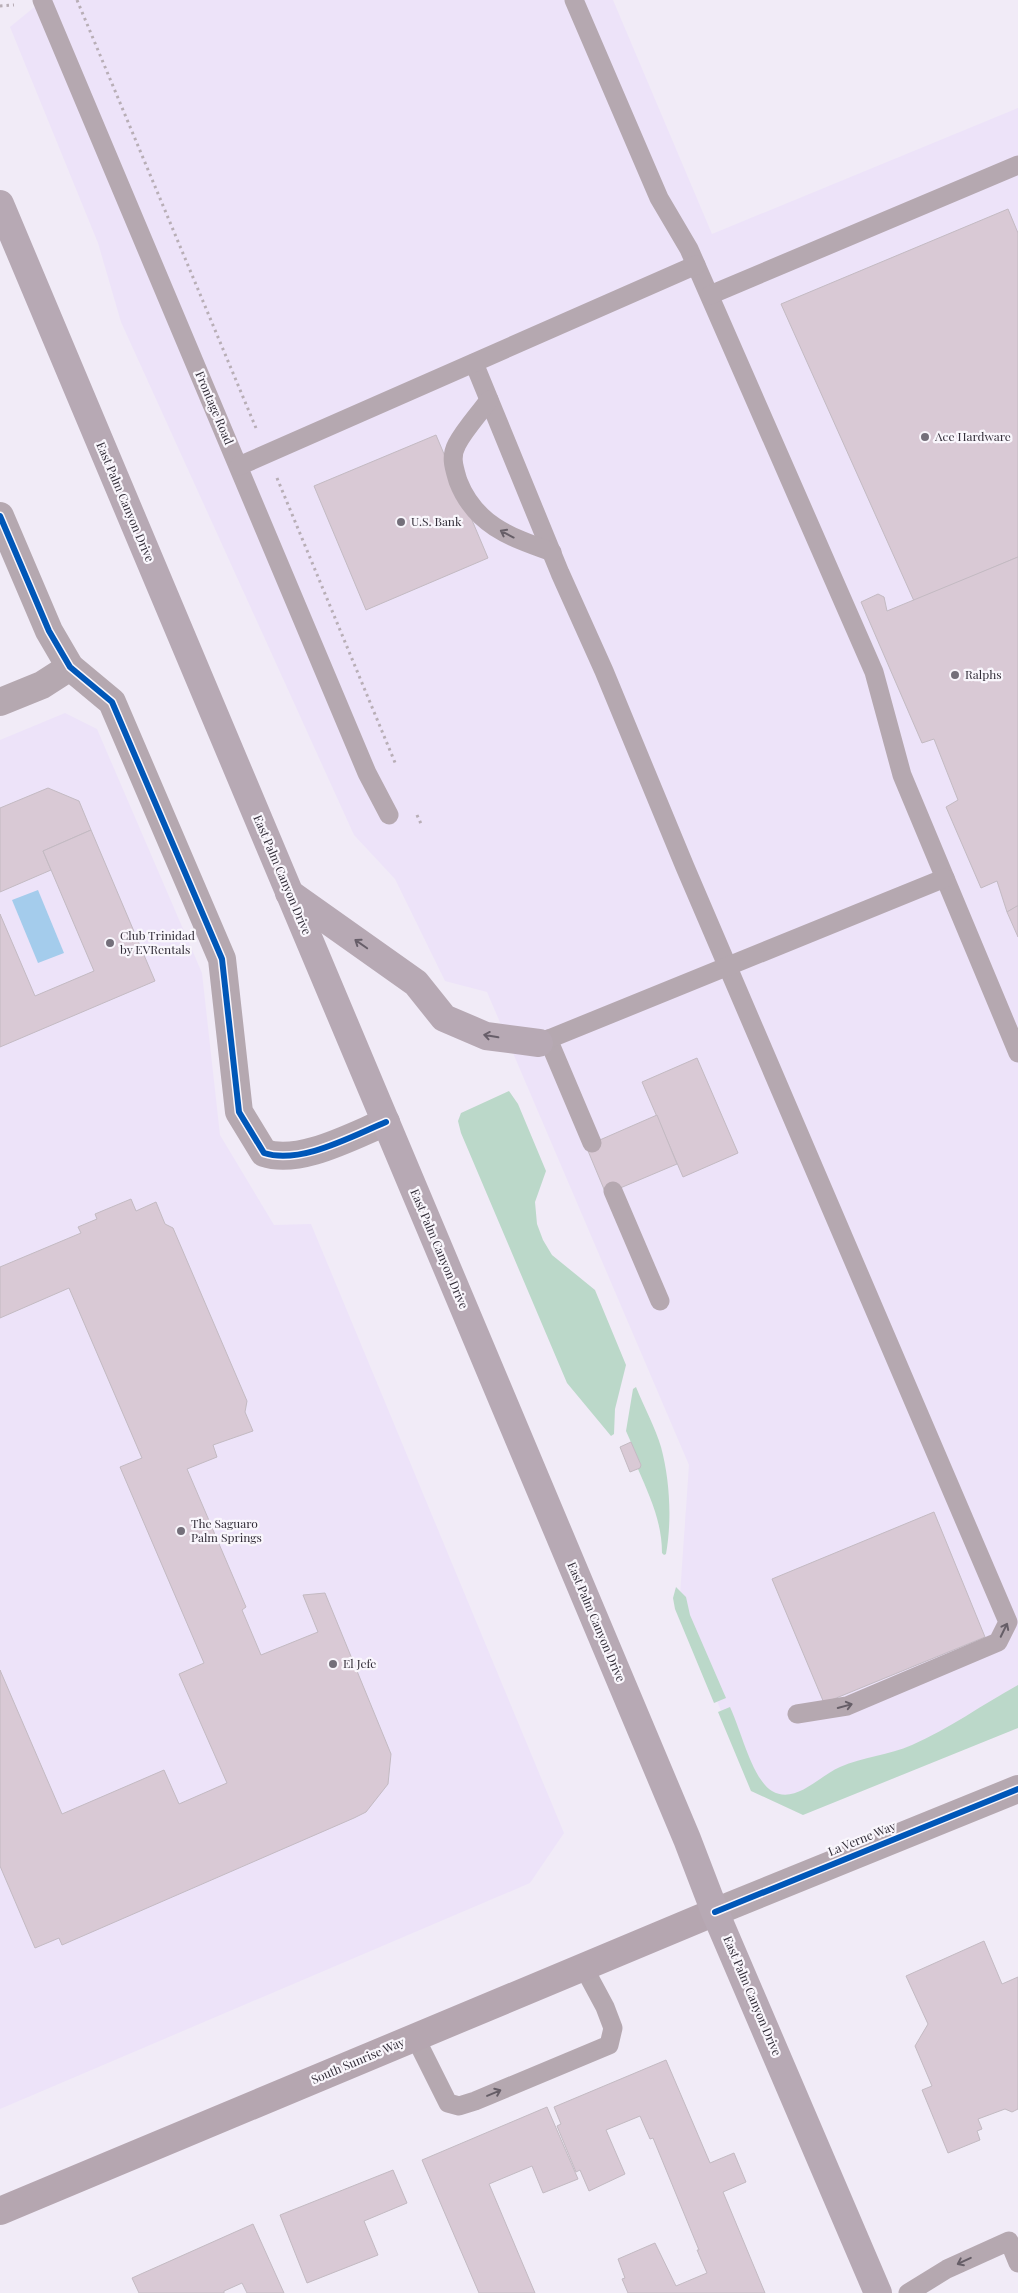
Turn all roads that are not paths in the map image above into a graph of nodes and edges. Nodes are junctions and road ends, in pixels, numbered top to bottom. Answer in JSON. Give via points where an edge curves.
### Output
{"nodes":[{"id":1,"x":42,"y":0,"type":"edge"},
{"id":2,"x":574,"y":0,"type":"edge"},
{"id":3,"x":1018,"y":165,"type":"edge"},
{"id":4,"x":0,"y":204,"type":"edge"},
{"id":5,"x":696,"y":264,"type":"junction"},
{"id":6,"x":710,"y":295,"type":"junction"},
{"id":7,"x":474,"y":363,"type":"junction"},
{"id":8,"x":489,"y":400,"type":"junction"},
{"id":9,"x":239,"y":466,"type":"junction"},
{"id":10,"x":0,"y":516,"type":"edge"},
{"id":11,"x":552,"y":552,"type":"junction"},
{"id":12,"x":70,"y":667,"type":"junction"},
{"id":13,"x":0,"y":702,"type":"edge"},
{"id":14,"x":389,"y":816,"type":"dead end"},
{"id":15,"x":945,"y":878,"type":"junction"},
{"id":16,"x":289,"y":893,"type":"junction"},
{"id":17,"x":727,"y":966,"type":"junction"},
{"id":18,"x":544,"y":1041,"type":"junction"},
{"id":19,"x":1018,"y":1052,"type":"edge"},
{"id":20,"x":386,"y":1122,"type":"junction"},
{"id":21,"x":592,"y":1143,"type":"dead end"},
{"id":22,"x":613,"y":1191,"type":"dead end"},
{"id":23,"x":660,"y":1301,"type":"dead end"},
{"id":24,"x":797,"y":1714,"type":"dead end"},
{"id":25,"x":1018,"y":1789,"type":"edge"},
{"id":26,"x":715,"y":1912,"type":"junction"},
{"id":27,"x":583,"y":1966,"type":"junction"},
{"id":28,"x":416,"y":2037,"type":"junction"},
{"id":29,"x":0,"y":2211,"type":"edge"},
{"id":30,"x":1018,"y":2263,"type":"edge"},
{"id":31,"x":878,"y":2293,"type":"edge"},
{"id":32,"x":908,"y":2293,"type":"edge"}],
"edges":[{"from":1,"to":9,"type":"lane","name":"Frontage Road"},
{"from":2,"to":5,"type":"lane","via":[[659,198]]},
{"from":3,"to":6,"type":"lane"},
{"from":4,"to":16,"type":"main road","name":"East Palm Canyon Drive"},
{"from":5,"to":6,"type":"lane"},
{"from":5,"to":7,"type":"lane"},
{"from":6,"to":15,"type":"lane","via":[[874,672],[902,774]]},
{"from":7,"to":8,"type":"lane"},
{"from":7,"to":9,"type":"lane"},
{"from":8,"to":11,"type":"lane"},
{"from":11,"to":8,"type":"lane","one_way":true,"via":[[506,535],[479,516],[464,496],[452,463],[457,444]]},
{"from":9,"to":14,"type":"lane","name":"Frontage Road","via":[[367,772]]},
{"from":10,"to":12,"type":"street","via":[[49,631]]},
{"from":11,"to":17,"type":"lane"},
{"from":12,"to":13,"type":"street","via":[[42,685]]},
{"from":12,"to":20,"type":"street","via":[[112,702],[222,959],[239,1112],[264,1153],[276,1157],[304,1154]]},
{"from":15,"to":17,"type":"lane"},
{"from":15,"to":19,"type":"lane"},
{"from":18,"to":16,"type":"main road","one_way":true,"via":[[486,1036],[444,1018],[416,983]]},
{"from":16,"to":20,"type":"main road","name":"East Palm Canyon Drive"},
{"from":17,"to":18,"type":"lane"},
{"from":24,"to":17,"type":"lane","one_way":true,"via":[[847,1706],[998,1642],[1008,1622]]},
{"from":18,"to":21,"type":"lane"},
{"from":20,"to":26,"type":"main road","name":"East Palm Canyon Drive"},
{"from":22,"to":23,"type":"lane"},
{"from":25,"to":26,"type":"street","name":"La Verne Way"},
{"from":26,"to":27,"type":"main road","name":"South Sunrise Way"},
{"from":26,"to":31,"type":"main road","name":"East Palm Canyon Drive"},
{"from":27,"to":28,"type":"main road","name":"South Sunrise Way"},
{"from":28,"to":27,"type":"lane","one_way":true,"via":[[448,2103],[459,2106],[609,2045],[613,2028]]},
{"from":28,"to":29,"type":"main road","name":"South Sunrise Way"},
{"from":30,"to":32,"type":"lane","one_way":true,"via":[[1009,2241],[947,2269]]}]}
